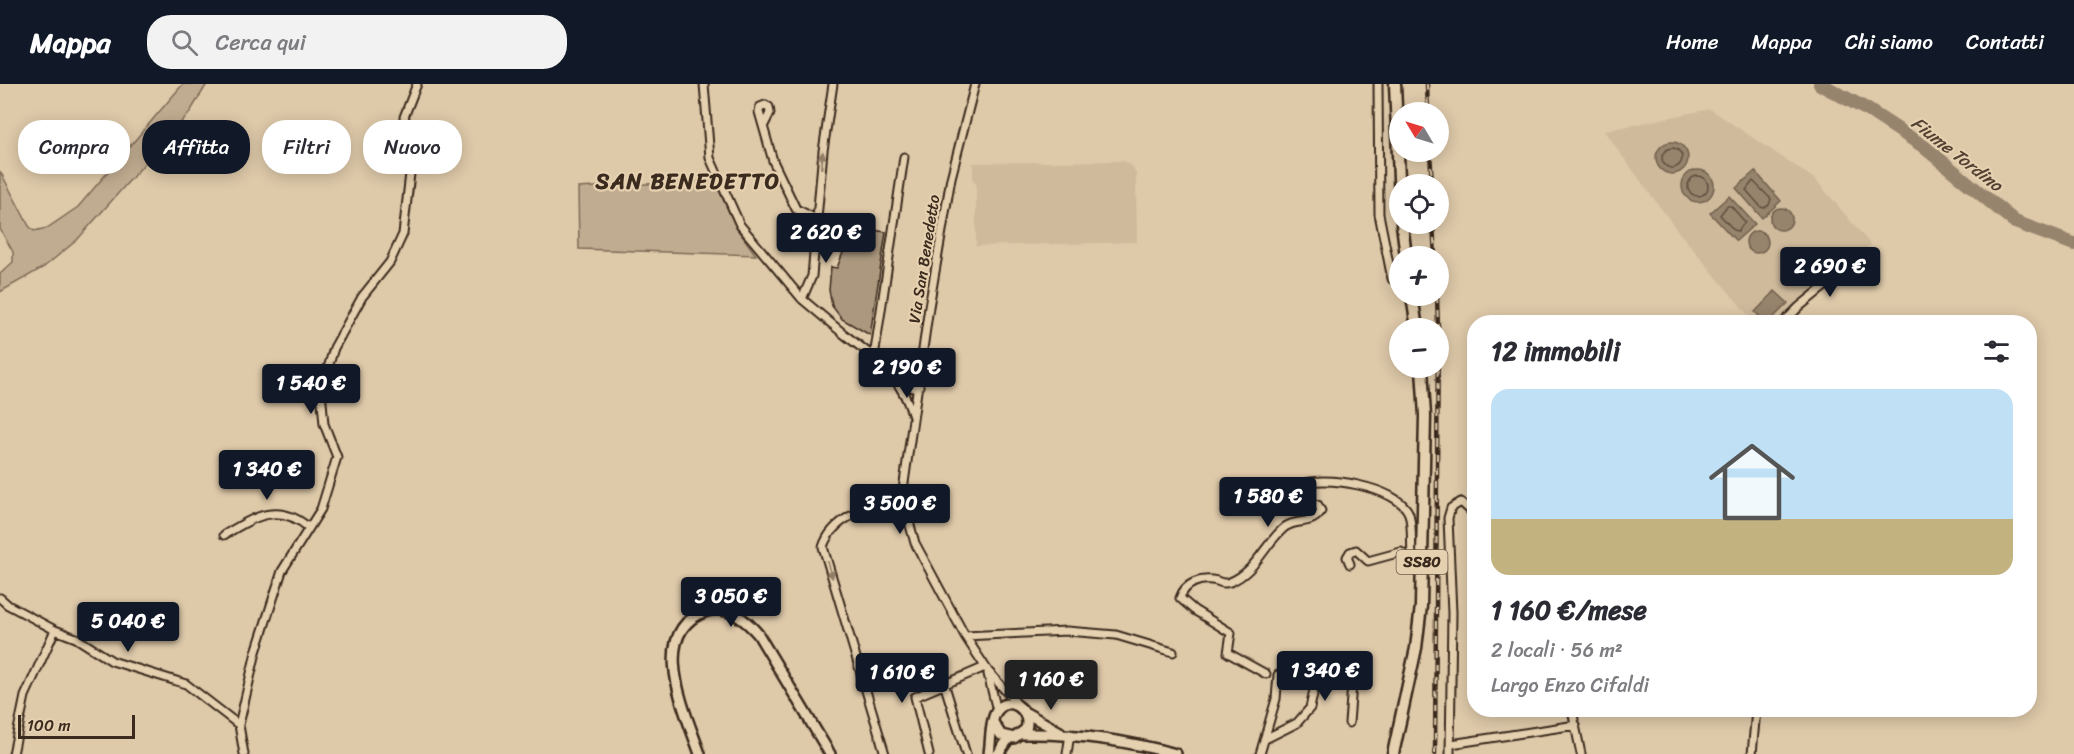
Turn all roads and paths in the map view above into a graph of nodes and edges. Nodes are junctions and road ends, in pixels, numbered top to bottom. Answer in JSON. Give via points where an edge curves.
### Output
{"nodes":[{"id":1,"x":417,"y":84,"type":"edge"},
{"id":2,"x":704,"y":84,"type":"edge"},
{"id":3,"x":833,"y":84,"type":"edge"},
{"id":4,"x":975,"y":84,"type":"edge"},
{"id":5,"x":1378,"y":84,"type":"edge"},
{"id":6,"x":1395,"y":84,"type":"edge"},
{"id":7,"x":764,"y":125,"type":"dead end"},
{"id":8,"x":904,"y":157,"type":"dead end"},
{"id":9,"x":1399,"y":174,"type":"edge"},
{"id":10,"x":816,"y":219,"type":"junction"},
{"id":11,"x":1861,"y":257,"type":"dead end"},
{"id":12,"x":1389,"y":264,"type":"edge"},
{"id":13,"x":802,"y":299,"type":"junction"},
{"id":14,"x":1791,"y":315,"type":"edge"},
{"id":15,"x":874,"y":357,"type":"junction"},
{"id":16,"x":921,"y":364,"type":"junction"},
{"id":17,"x":903,"y":373,"type":"junction"},
{"id":18,"x":1423,"y":378,"type":"edge"},
{"id":19,"x":898,"y":382,"type":"junction"},
{"id":20,"x":919,"y":386,"type":"junction"},
{"id":21,"x":914,"y":419,"type":"junction"},
{"id":22,"x":902,"y":497,"type":"junction"},
{"id":23,"x":1467,"y":508,"type":"edge"},
{"id":24,"x":309,"y":528,"type":"junction"},
{"id":25,"x":225,"y":535,"type":"dead end"},
{"id":26,"x":1412,"y":561,"type":"junction"},
{"id":27,"x":1350,"y":564,"type":"dead end"},
{"id":28,"x":1422,"y":575,"type":"junction"},
{"id":29,"x":0,"y":598,"type":"edge"},
{"id":30,"x":55,"y":630,"type":"junction"},
{"id":31,"x":965,"y":636,"type":"junction"},
{"id":32,"x":1173,"y":652,"type":"dead end"},
{"id":33,"x":987,"y":669,"type":"junction"},
{"id":34,"x":1266,"y":674,"type":"dead end"},
{"id":35,"x":1278,"y":675,"type":"dead end"},
{"id":36,"x":944,"y":683,"type":"junction"},
{"id":37,"x":1018,"y":705,"type":"junction"},
{"id":38,"x":997,"y":711,"type":"junction"},
{"id":39,"x":1026,"y":713,"type":"junction"},
{"id":40,"x":1574,"y":717,"type":"edge"},
{"id":41,"x":1755,"y":717,"type":"edge"},
{"id":42,"x":1349,"y":723,"type":"dead end"},
{"id":43,"x":994,"y":724,"type":"junction"},
{"id":44,"x":239,"y":725,"type":"junction"},
{"id":45,"x":1576,"y":725,"type":"junction"},
{"id":46,"x":1066,"y":733,"type":"junction"},
{"id":47,"x":1023,"y":734,"type":"junction"},
{"id":48,"x":1009,"y":738,"type":"junction"},
{"id":49,"x":1265,"y":739,"type":"junction"},
{"id":50,"x":1451,"y":744,"type":"junction"},
{"id":51,"x":13,"y":754,"type":"edge"},
{"id":52,"x":244,"y":754,"type":"edge"},
{"id":53,"x":700,"y":754,"type":"edge"},
{"id":54,"x":830,"y":754,"type":"edge"},
{"id":55,"x":885,"y":754,"type":"edge"},
{"id":56,"x":929,"y":754,"type":"edge"},
{"id":57,"x":966,"y":754,"type":"edge"},
{"id":58,"x":989,"y":754,"type":"edge"},
{"id":59,"x":998,"y":754,"type":"edge"},
{"id":60,"x":1067,"y":754,"type":"edge"},
{"id":61,"x":1176,"y":754,"type":"edge"},
{"id":62,"x":1260,"y":754,"type":"edge"},
{"id":63,"x":1393,"y":754,"type":"edge"},
{"id":64,"x":1450,"y":754,"type":"edge"},
{"id":65,"x":1581,"y":754,"type":"edge"},
{"id":66,"x":1752,"y":754,"type":"edge"}],
"edges":[{"from":1,"to":24,"type":"street","via":[[404,117],[414,139],[403,234],[390,262],[362,297],[334,348],[321,391],[324,424],[337,457],[321,509]]},
{"from":2,"to":13,"type":"street","via":[[710,158],[740,225]]},
{"from":10,"to":3,"type":"street","one_way":true},
{"from":4,"to":16,"type":"street","name":"Via San Benedetto","via":[[954,161]]},
{"from":5,"to":12,"type":"street","via":[[1379,214]]},
{"from":6,"to":9,"type":"main road"},
{"from":7,"to":10,"type":"street","via":[[773,161],[796,209]]},
{"from":8,"to":15,"type":"street"},
{"from":10,"to":13,"type":"street","via":[[812,276]]},
{"from":11,"to":14,"type":"street"},
{"from":13,"to":15,"type":"street"},
{"from":15,"to":17,"type":"street"},
{"from":15,"to":19,"type":"street"},
{"from":16,"to":17,"type":"street","via":[[913,374]]},
{"from":16,"to":20,"type":"street","name":"Via San Benedetto"},
{"from":17,"to":20,"type":"street"},
{"from":18,"to":28,"type":"main road","number":"SS80"},
{"from":19,"to":20,"type":"street","via":[[913,388]]},
{"from":19,"to":21,"type":"street"},
{"from":20,"to":21,"type":"street","name":"Via San Benedetto"},
{"from":21,"to":22,"type":"street","name":"Via San Benedetto"},
{"from":22,"to":31,"type":"street","name":"Via San Benedetto","via":[[915,543]]},
{"from":22,"to":55,"type":"street","one_way":true,"via":[[870,507],[838,524],[827,535],[823,547]]},
{"from":23,"to":50,"type":"street","via":[[1461,502],[1451,508],[1448,518]]},
{"from":24,"to":25,"type":"street","via":[[299,519],[271,513]]},
{"from":24,"to":44,"type":"street","via":[[282,571],[256,652]]},
{"from":26,"to":27,"type":"street","via":[[1401,552],[1368,561],[1356,550],[1347,556]]},
{"from":26,"to":28,"type":"street","via":[[1414,570]]},
{"from":26,"to":34,"type":"street","via":[[1409,514],[1393,498],[1348,483],[1308,481],[1298,486],[1296,496],[1318,505],[1321,511],[1317,516],[1283,528],[1262,557],[1236,580],[1191,582],[1183,587],[1180,598],[1231,633],[1228,653]]},
{"from":28,"to":63,"type":"main road","number":"SS80","via":[[1416,648]]},
{"from":29,"to":30,"type":"street"},
{"from":30,"to":44,"type":"street","via":[[76,638],[112,661],[186,684]]},
{"from":30,"to":51,"type":"street","via":[[25,696]]},
{"from":31,"to":32,"type":"street","via":[[1067,631],[1116,635]]},
{"from":31,"to":33,"type":"street","name":"Via San Benedetto"},
{"from":33,"to":36,"type":"street"},
{"from":33,"to":37,"type":"street"},
{"from":33,"to":38,"type":"street"},
{"from":35,"to":49,"type":"street"},
{"from":36,"to":56,"type":"street","via":[[917,694],[914,700]]},
{"from":36,"to":57,"type":"street"},
{"from":37,"to":38,"type":"street","via":[[1006,705]]},
{"from":37,"to":39,"type":"street"},
{"from":38,"to":43,"type":"street"},
{"from":39,"to":46,"type":"street"},
{"from":39,"to":47,"type":"street","via":[[1028,724]]},
{"from":40,"to":45,"type":"street"},
{"from":41,"to":66,"type":"street"},
{"from":42,"to":49,"type":"street","via":[[1353,671],[1350,667],[1334,667],[1318,672],[1310,708],[1297,723]]},
{"from":43,"to":48,"type":"street","via":[[998,732]]},
{"from":43,"to":58,"type":"street"},
{"from":44,"to":52,"type":"street"},
{"from":45,"to":50,"type":"street"},
{"from":45,"to":65,"type":"street"},
{"from":46,"to":47,"type":"street"},
{"from":46,"to":60,"type":"street"},
{"from":46,"to":61,"type":"street","via":[[1130,742]]},
{"from":47,"to":48,"type":"street"},
{"from":48,"to":59,"type":"street"},
{"from":49,"to":62,"type":"street"},
{"from":50,"to":64,"type":"street"},
{"from":53,"to":54,"type":"street","via":[[673,661],[677,634],[694,616],[711,610],[744,618],[758,634]]}]}
